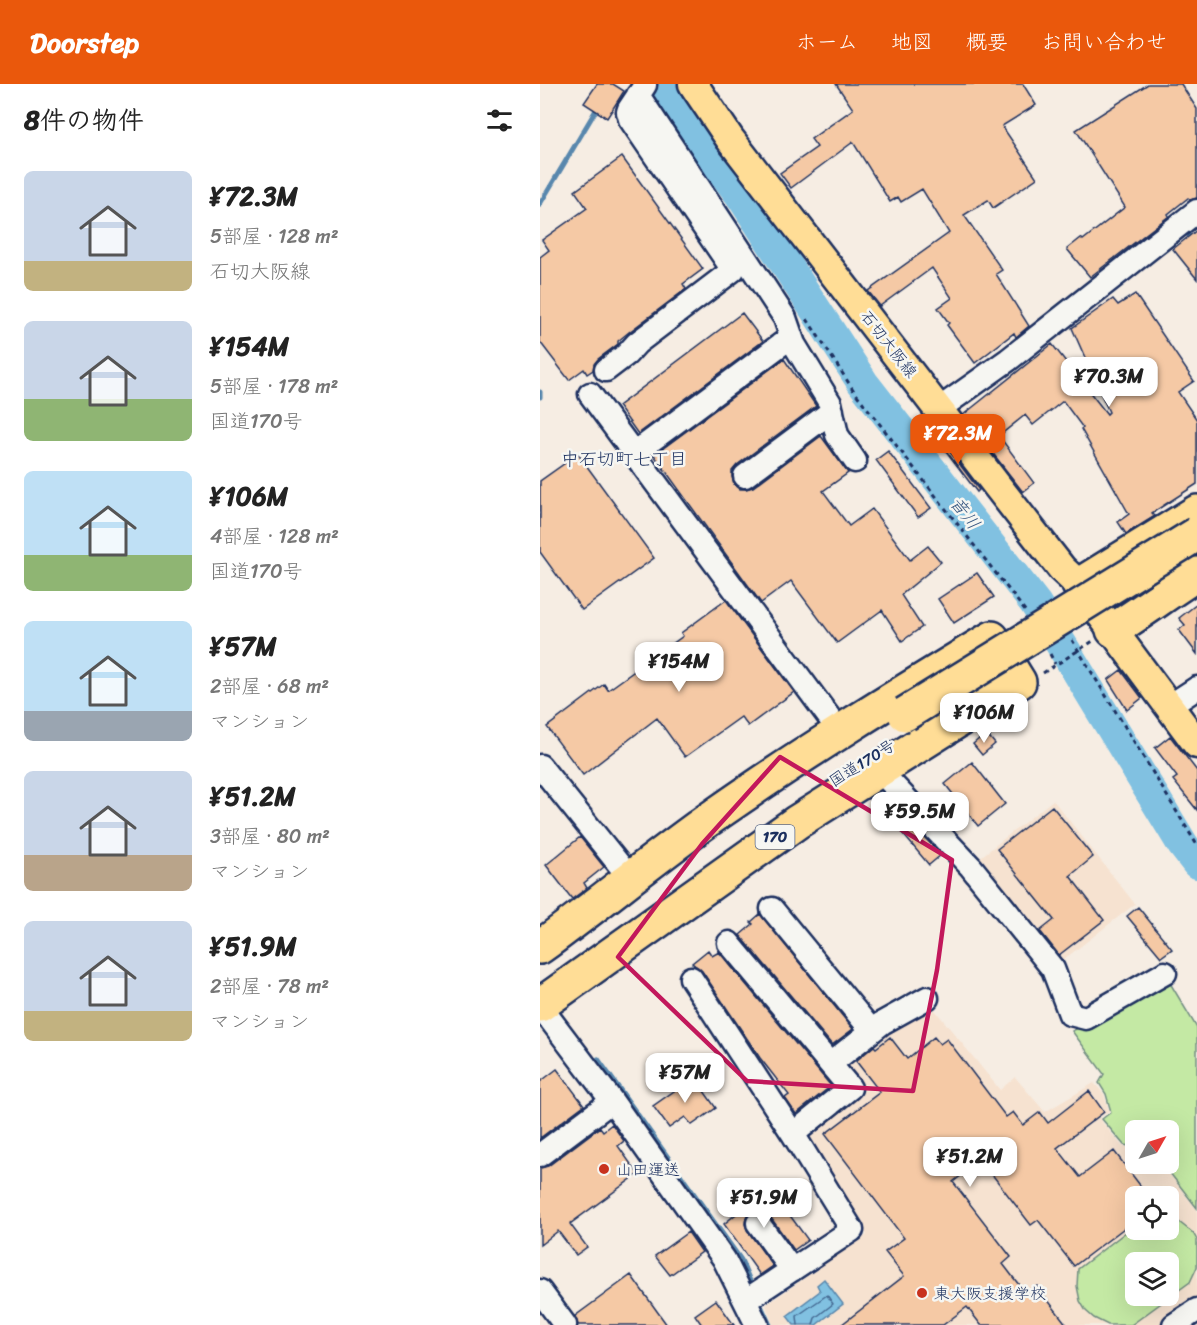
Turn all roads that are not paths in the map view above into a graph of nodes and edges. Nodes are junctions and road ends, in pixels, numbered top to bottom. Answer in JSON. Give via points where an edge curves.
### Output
{"nodes":[{"id":1,"x":693,"y":84,"type":"edge"},
{"id":2,"x":640,"y":92,"type":"edge"},
{"id":3,"x":1197,"y":211,"type":"edge"},
{"id":4,"x":791,"y":337,"type":"junction"},
{"id":5,"x":606,"y":369,"type":"dead end"},
{"id":6,"x":590,"y":394,"type":"dead end"},
{"id":7,"x":939,"y":409,"type":"junction"},
{"id":8,"x":832,"y":411,"type":"junction"},
{"id":9,"x":644,"y":446,"type":"dead end"},
{"id":10,"x":855,"y":462,"type":"dead end"},
{"id":11,"x":745,"y":476,"type":"dead end"},
{"id":12,"x":1197,"y":512,"type":"edge"},
{"id":13,"x":1197,"y":534,"type":"edge"},
{"id":14,"x":1197,"y":555,"type":"edge"},
{"id":15,"x":1197,"y":574,"type":"edge"},
{"id":16,"x":1079,"y":585,"type":"junction"},
{"id":17,"x":1100,"y":637,"type":"junction"},
{"id":18,"x":1197,"y":688,"type":"edge"},
{"id":19,"x":1168,"y":706,"type":"junction"},
{"id":20,"x":910,"y":722,"type":"junction"},
{"id":21,"x":840,"y":732,"type":"junction"},
{"id":22,"x":1197,"y":744,"type":"edge"},
{"id":23,"x":540,"y":766,"type":"edge"},
{"id":24,"x":878,"y":770,"type":"junction"},
{"id":25,"x":630,"y":878,"type":"junction"},
{"id":26,"x":772,"y":909,"type":"dead end"},
{"id":27,"x":729,"y":943,"type":"dead end"},
{"id":28,"x":540,"y":947,"type":"edge"},
{"id":29,"x":540,"y":965,"type":"edge"},
{"id":30,"x":1165,"y":973,"type":"dead end"},
{"id":31,"x":690,"y":978,"type":"dead end"},
{"id":32,"x":540,"y":988,"type":"edge"},
{"id":33,"x":927,"y":998,"type":"dead end"},
{"id":34,"x":540,"y":1005,"type":"edge"},
{"id":35,"x":872,"y":1032,"type":"junction"},
{"id":36,"x":830,"y":1064,"type":"junction"},
{"id":37,"x":612,"y":1101,"type":"junction"},
{"id":38,"x":794,"y":1134,"type":"junction"},
{"id":39,"x":540,"y":1155,"type":"edge"},
{"id":40,"x":758,"y":1223,"type":"dead end"},
{"id":41,"x":792,"y":1270,"type":"junction"},
{"id":42,"x":540,"y":1291,"type":"edge"},
{"id":43,"x":745,"y":1301,"type":"junction"},
{"id":44,"x":1197,"y":1310,"type":"edge"},
{"id":45,"x":565,"y":1325,"type":"edge"},
{"id":46,"x":757,"y":1325,"type":"edge"},
{"id":47,"x":1174,"y":1325,"type":"edge"}],
"edges":[{"from":1,"to":7,"type":"main road","name":"石切大阪線","via":[[730,139]]},
{"from":2,"to":4,"type":"street","via":[[785,318]]},
{"from":2,"to":5,"type":"street","via":[[628,112],[630,119],[733,270]]},
{"from":3,"to":7,"type":"street","via":[[1008,360]]},
{"from":4,"to":8,"type":"street"},
{"from":4,"to":9,"type":"street"},
{"from":6,"to":21,"type":"street"},
{"from":7,"to":16,"type":"main road","name":"石切大阪線","via":[[1062,569]]},
{"from":8,"to":10,"type":"street","via":[[837,435]]},
{"from":8,"to":11,"type":"street"},
{"from":12,"to":16,"type":"highway"},
{"from":13,"to":20,"type":"highway","name":"国道170号","number":"170","bridge":true},
{"from":14,"to":20,"type":"highway","name":"国道170号","number":"170"},
{"from":15,"to":17,"type":"highway"},
{"from":16,"to":17,"type":"main road","name":"石切大阪線"},
{"from":17,"to":19,"type":"main road","name":"石切大阪線"},
{"from":18,"to":19,"type":"street"},
{"from":19,"to":22,"type":"main road","name":"石切大阪線"},
{"from":20,"to":29,"type":"highway","name":"国道170号","number":"170","via":[[758,809]]},
{"from":20,"to":32,"type":"highway","name":"国道170号","number":"170"},
{"from":21,"to":24,"type":"highway","number":"170","via":[[992,638],[1032,676]]},
{"from":21,"to":25,"type":"highway"},
{"from":23,"to":25,"type":"street"},
{"from":24,"to":30,"type":"street","via":[[971,867],[1053,969],[1070,1014],[1086,1018]]},
{"from":24,"to":34,"type":"highway","number":"170","via":[[771,840]]},
{"from":25,"to":28,"type":"highway"},
{"from":26,"to":35,"type":"street"},
{"from":27,"to":36,"type":"street"},
{"from":31,"to":38,"type":"street"},
{"from":33,"to":35,"type":"street"},
{"from":34,"to":37,"type":"street"},
{"from":35,"to":36,"type":"street"},
{"from":36,"to":38,"type":"street","via":[[850,1088]]},
{"from":37,"to":39,"type":"street"},
{"from":37,"to":43,"type":"street","via":[[724,1258]]},
{"from":38,"to":41,"type":"street","via":[[852,1230]]},
{"from":40,"to":41,"type":"street"},
{"from":41,"to":43,"type":"street"},
{"from":42,"to":45,"type":"street"},
{"from":43,"to":46,"type":"street"},
{"from":44,"to":47,"type":"street"}]}
